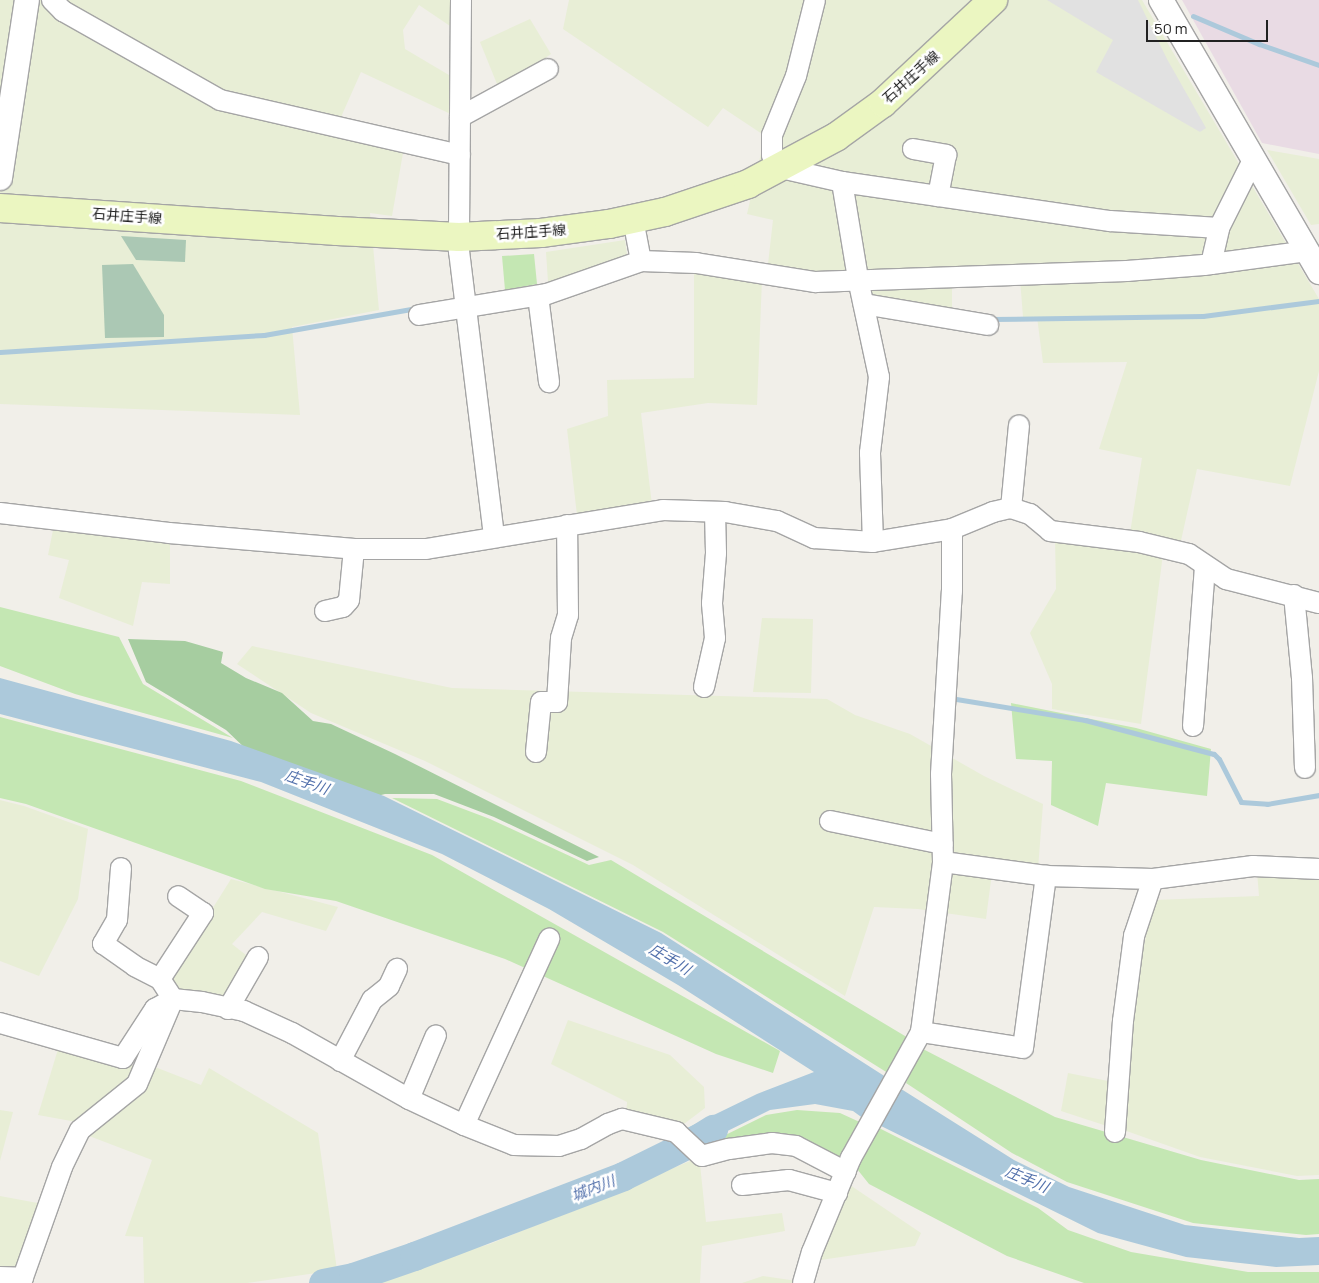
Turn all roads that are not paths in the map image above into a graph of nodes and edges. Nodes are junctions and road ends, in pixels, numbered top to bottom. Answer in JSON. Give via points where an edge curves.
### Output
{"nodes":[{"id":1,"x":27,"y":0,"type":"edge"},
{"id":2,"x":52,"y":0,"type":"edge"},
{"id":3,"x":461,"y":0,"type":"edge"},
{"id":4,"x":815,"y":0,"type":"edge"},
{"id":5,"x":993,"y":0,"type":"edge"},
{"id":6,"x":1160,"y":0,"type":"edge"},
{"id":7,"x":548,"y":69,"type":"dead end"},
{"id":8,"x":460,"y":118,"type":"junction"},
{"id":9,"x":913,"y":149,"type":"dead end"},
{"id":10,"x":460,"y":155,"type":"junction"},
{"id":11,"x":1254,"y":158,"type":"junction"},
{"id":12,"x":781,"y":168,"type":"junction"},
{"id":13,"x":0,"y":178,"type":"edge"},
{"id":14,"x":842,"y":182,"type":"junction"},
{"id":15,"x":938,"y":196,"type":"junction"},
{"id":16,"x":0,"y":208,"type":"edge"},
{"id":17,"x":633,"y":219,"type":"junction"},
{"id":18,"x":1219,"y":228,"type":"junction"},
{"id":19,"x":458,"y":236,"type":"junction"},
{"id":20,"x":1307,"y":251,"type":"junction"},
{"id":21,"x":1212,"y":258,"type":"junction"},
{"id":22,"x":641,"y":261,"type":"junction"},
{"id":23,"x":1319,"y":272,"type":"edge"},
{"id":24,"x":858,"y":279,"type":"junction"},
{"id":25,"x":538,"y":296,"type":"junction"},
{"id":26,"x":864,"y":304,"type":"junction"},
{"id":27,"x":466,"y":309,"type":"junction"},
{"id":28,"x":419,"y":315,"type":"dead end"},
{"id":29,"x":988,"y":325,"type":"dead end"},
{"id":30,"x":549,"y":382,"type":"dead end"},
{"id":31,"x":1019,"y":425,"type":"dead end"},
{"id":32,"x":1011,"y":508,"type":"junction"},
{"id":33,"x":715,"y":512,"type":"junction"},
{"id":34,"x":0,"y":513,"type":"edge"},
{"id":35,"x":567,"y":525,"type":"junction"},
{"id":36,"x":952,"y":529,"type":"junction"},
{"id":37,"x":494,"y":537,"type":"junction"},
{"id":38,"x":873,"y":542,"type":"junction"},
{"id":39,"x":354,"y":549,"type":"junction"},
{"id":40,"x":1205,"y":564,"type":"junction"},
{"id":41,"x":1294,"y":595,"type":"junction"},
{"id":42,"x":1319,"y":603,"type":"edge"},
{"id":43,"x":324,"y":611,"type":"dead end"},
{"id":44,"x":704,"y":687,"type":"dead end"},
{"id":45,"x":1193,"y":726,"type":"dead end"},
{"id":46,"x":536,"y":752,"type":"dead end"},
{"id":47,"x":1305,"y":768,"type":"dead end"},
{"id":48,"x":830,"y":821,"type":"dead end"},
{"id":49,"x":943,"y":853,"type":"junction"},
{"id":50,"x":121,"y":868,"type":"dead end"},
{"id":51,"x":1319,"y":869,"type":"edge"},
{"id":52,"x":1046,"y":876,"type":"junction"},
{"id":53,"x":1152,"y":879,"type":"junction"},
{"id":54,"x":178,"y":896,"type":"dead end"},
{"id":55,"x":549,"y":939,"type":"dead end"},
{"id":56,"x":258,"y":957,"type":"dead end"},
{"id":57,"x":397,"y":969,"type":"dead end"},
{"id":58,"x":160,"y":979,"type":"junction"},
{"id":59,"x":173,"y":999,"type":"junction"},
{"id":60,"x":228,"y":1009,"type":"junction"},
{"id":61,"x":0,"y":1023,"type":"edge"},
{"id":62,"x":921,"y":1032,"type":"junction"},
{"id":63,"x":436,"y":1035,"type":"dead end"},
{"id":64,"x":340,"y":1061,"type":"junction"},
{"id":65,"x":409,"y":1099,"type":"junction"},
{"id":66,"x":464,"y":1125,"type":"junction"},
{"id":67,"x":1114,"y":1132,"type":"dead end"},
{"id":68,"x":849,"y":1165,"type":"junction"},
{"id":69,"x":742,"y":1185,"type":"dead end"},
{"id":70,"x":837,"y":1193,"type":"junction"},
{"id":71,"x":0,"y":1277,"type":"edge"},
{"id":72,"x":22,"y":1281,"type":"edge"},
{"id":73,"x":803,"y":1283,"type":"edge"}],
"edges":[{"from":1,"to":13,"type":"street"},
{"from":2,"to":10,"type":"street","via":[[64,11],[220,100]]},
{"from":3,"to":8,"type":"street"},
{"from":4,"to":12,"type":"street","via":[[796,76],[772,136],[772,154]]},
{"from":5,"to":12,"type":"main road","name":"石井庄手線","via":[[883,103],[836,137]]},
{"from":6,"to":11,"type":"street"},
{"from":7,"to":8,"type":"street"},
{"from":8,"to":10,"type":"street"},
{"from":9,"to":15,"type":"street","via":[[946,155]]},
{"from":10,"to":19,"type":"street"},
{"from":11,"to":18,"type":"street"},
{"from":11,"to":20,"type":"street"},
{"from":12,"to":14,"type":"street"},
{"from":12,"to":17,"type":"main road","name":"石井庄手線","via":[[704,200]]},
{"from":14,"to":15,"type":"street"},
{"from":14,"to":24,"type":"street"},
{"from":15,"to":18,"type":"street","via":[[1110,221]]},
{"from":16,"to":19,"type":"main road","name":"石井庄手線"},
{"from":17,"to":19,"type":"main road","name":"石井庄手線","via":[[542,232]]},
{"from":17,"to":22,"type":"street"},
{"from":18,"to":21,"type":"street"},
{"from":19,"to":27,"type":"street"},
{"from":20,"to":21,"type":"street"},
{"from":20,"to":23,"type":"street"},
{"from":21,"to":24,"type":"street","via":[[1117,271]]},
{"from":22,"to":24,"type":"street","via":[[696,263],[815,282]]},
{"from":22,"to":25,"type":"street"},
{"from":24,"to":26,"type":"street"},
{"from":25,"to":27,"type":"street"},
{"from":25,"to":30,"type":"street"},
{"from":26,"to":29,"type":"street"},
{"from":26,"to":38,"type":"street","via":[[879,377],[870,453]]},
{"from":27,"to":28,"type":"street"},
{"from":27,"to":37,"type":"street"},
{"from":31,"to":32,"type":"street"},
{"from":32,"to":36,"type":"street"},
{"from":32,"to":40,"type":"street","via":[[1030,514],[1050,530],[1139,542],[1189,554]]},
{"from":33,"to":35,"type":"street","via":[[663,510]]},
{"from":33,"to":38,"type":"street","via":[[777,521],[814,538]]},
{"from":33,"to":44,"type":"street","via":[[712,603],[715,638]]},
{"from":34,"to":39,"type":"street","via":[[169,533]]},
{"from":35,"to":37,"type":"street"},
{"from":35,"to":46,"type":"street","via":[[568,615],[560,638],[557,702],[541,702]]},
{"from":36,"to":38,"type":"street"},
{"from":36,"to":49,"type":"street","via":[[952,591],[941,774]]},
{"from":37,"to":39,"type":"street","via":[[426,549]]},
{"from":39,"to":43,"type":"street","via":[[349,600],[342,607]]},
{"from":40,"to":41,"type":"street","via":[[1226,579]]},
{"from":40,"to":45,"type":"street"},
{"from":41,"to":42,"type":"street"},
{"from":41,"to":47,"type":"street","via":[[1302,678]]},
{"from":48,"to":49,"type":"street"},
{"from":49,"to":52,"type":"street"},
{"from":49,"to":62,"type":"street"},
{"from":50,"to":58,"type":"street","via":[[117,920],[103,944]]},
{"from":51,"to":53,"type":"street","via":[[1253,866]]},
{"from":52,"to":53,"type":"street"},
{"from":52,"to":62,"type":"street","via":[[1023,1048]]},
{"from":53,"to":67,"type":"street","via":[[1134,936]]},
{"from":54,"to":58,"type":"street","via":[[203,913]]},
{"from":55,"to":66,"type":"street"},
{"from":56,"to":60,"type":"street"},
{"from":57,"to":64,"type":"street","via":[[389,986],[372,1000]]},
{"from":58,"to":59,"type":"street"},
{"from":59,"to":60,"type":"street"},
{"from":59,"to":61,"type":"street","via":[[155,1009],[123,1058]]},
{"from":59,"to":72,"type":"street","via":[[137,1084],[80,1130],[62,1167]]},
{"from":60,"to":64,"type":"street","via":[[244,1011],[292,1033]]},
{"from":62,"to":68,"type":"street"},
{"from":63,"to":65,"type":"street"},
{"from":64,"to":65,"type":"street"},
{"from":65,"to":66,"type":"street"},
{"from":66,"to":68,"type":"street","via":[[514,1145],[541,1147],[582,1139],[622,1119],[676,1132],[702,1156],[772,1143],[796,1146]]},
{"from":68,"to":70,"type":"street"},
{"from":69,"to":70,"type":"street","via":[[789,1180]]},
{"from":70,"to":73,"type":"street","via":[[812,1252]]},
{"from":71,"to":72,"type":"street"}]}
